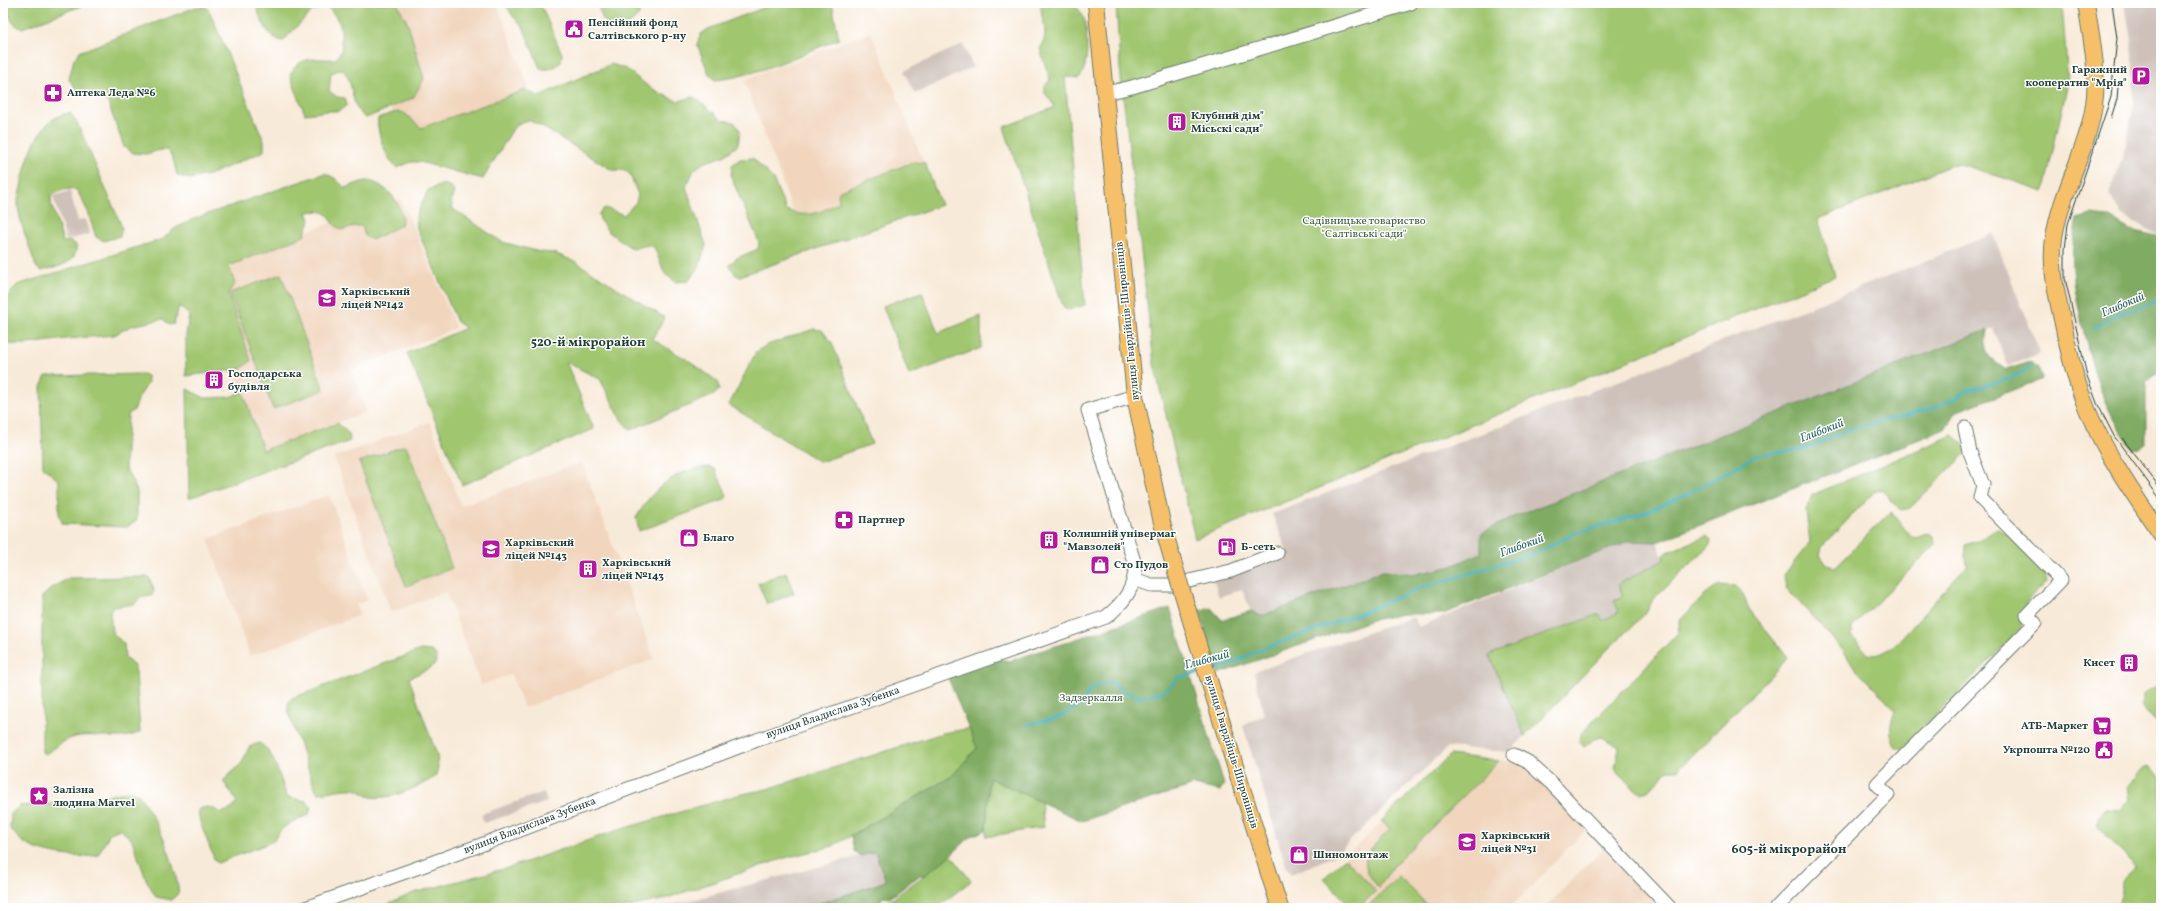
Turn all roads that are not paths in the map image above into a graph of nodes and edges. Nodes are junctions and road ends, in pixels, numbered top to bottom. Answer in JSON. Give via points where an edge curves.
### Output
{"nodes":[{"id":1,"x":1096,"y":3,"type":"edge"},
{"id":2,"x":1411,"y":3,"type":"edge"},
{"id":3,"x":2086,"y":3,"type":"edge"},
{"id":4,"x":1106,"y":93,"type":"junction"},
{"id":5,"x":1136,"y":396,"type":"junction"},
{"id":6,"x":1965,"y":428,"type":"dead end"},
{"id":7,"x":2161,"y":534,"type":"edge"},
{"id":8,"x":1277,"y":554,"type":"dead end"},
{"id":9,"x":1134,"y":579,"type":"junction"},
{"id":10,"x":1514,"y":755,"type":"dead end"},
{"id":11,"x":305,"y":908,"type":"edge"},
{"id":12,"x":1280,"y":908,"type":"edge"},
{"id":13,"x":1670,"y":908,"type":"edge"},
{"id":14,"x":1776,"y":908,"type":"edge"}],
"edges":[{"from":1,"to":4,"type":"main road","name":"вулиця Гвардійців-Широнінців"},
{"from":2,"to":4,"type":"street"},
{"from":3,"to":7,"type":"main road","via":[[2094,60],[2094,104],[2090,124],[2061,207],[2054,238],[2052,268],[2062,323],[2086,408],[2099,434]]},
{"from":4,"to":5,"type":"main road","name":"вулиця Гвардійців-Широнінців"},
{"from":5,"to":9,"type":"street","name":"вулиця Владислава Зубенка","via":[[1088,410],[1133,557]]},
{"from":5,"to":12,"type":"main road","name":"вулиця Гвардійців-Широнінців","bridge":true,"via":[[1174,565]]},
{"from":6,"to":14,"type":"street","via":[[1970,452],[1983,485],[1980,498],[2061,580],[2027,615],[2035,623],[1877,784],[1888,795]]},
{"from":8,"to":9,"type":"street","via":[[1231,571],[1173,586],[1151,585]]},
{"from":9,"to":11,"type":"street","name":"вулиця Владислава Зубенка","via":[[1124,601],[1106,616],[757,740],[478,846]]},
{"from":10,"to":13,"type":"street","via":[[1528,762],[1552,784]]}]}
